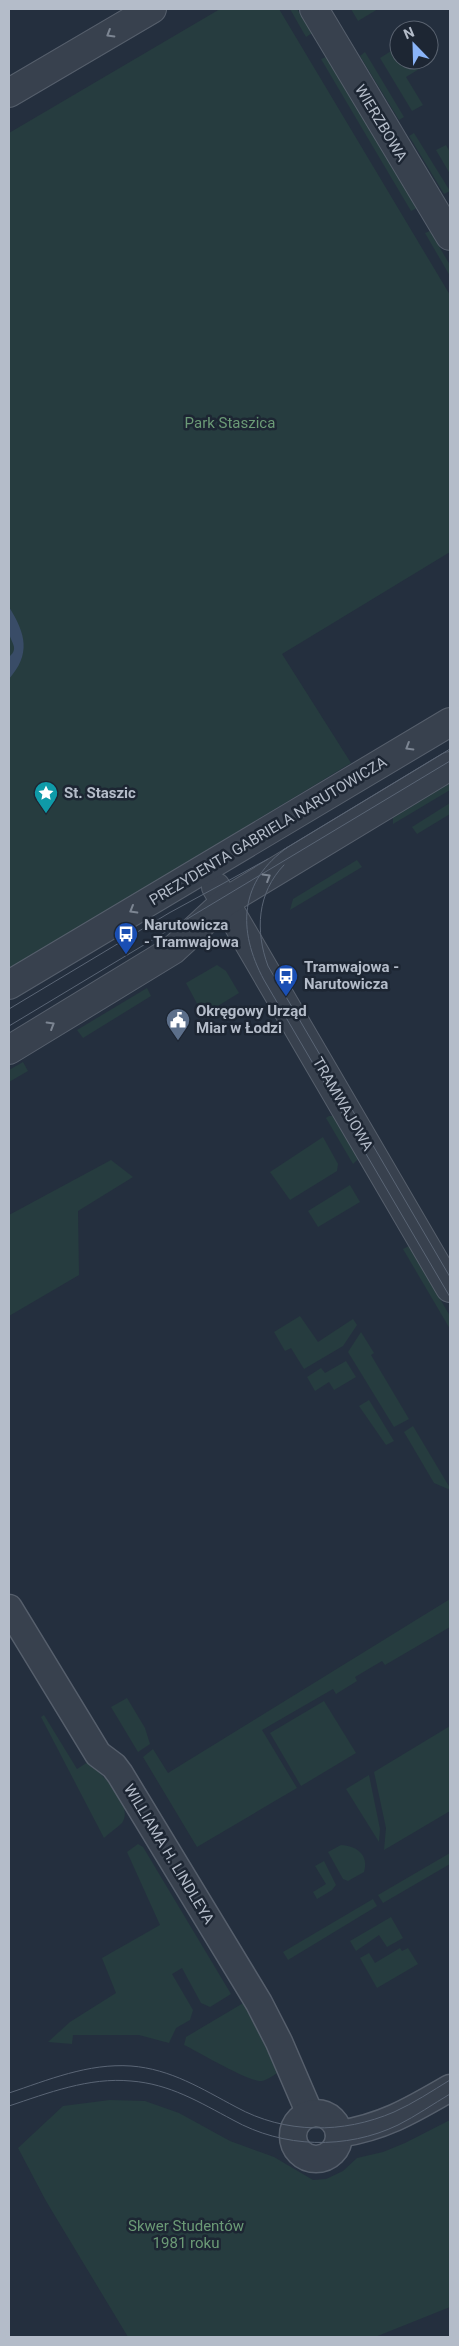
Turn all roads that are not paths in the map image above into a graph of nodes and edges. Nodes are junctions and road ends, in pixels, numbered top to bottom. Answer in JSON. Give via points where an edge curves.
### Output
{"nodes":[{"id":1,"x":152,"y":9,"type":"edge"},
{"id":2,"x":314,"y":9,"type":"edge"},
{"id":3,"x":9,"y":93,"type":"edge"},
{"id":4,"x":450,"y":236,"type":"edge"},
{"id":5,"x":450,"y":722,"type":"edge"},
{"id":6,"x":450,"y":766,"type":"edge"},
{"id":7,"x":206,"y":868,"type":"junction"},
{"id":8,"x":225,"y":902,"type":"junction"},
{"id":9,"x":9,"y":985,"type":"edge"},
{"id":10,"x":9,"y":1050,"type":"edge"},
{"id":11,"x":450,"y":1288,"type":"edge"},
{"id":12,"x":9,"y":1608,"type":"edge"},
{"id":13,"x":450,"y":2088,"type":"edge"},
{"id":14,"x":310,"y":2114,"type":"junction"},
{"id":15,"x":339,"y":2134,"type":"junction"}],
"edges":[{"from":1,"to":3,"type":"street","one_way":true},
{"from":2,"to":4,"type":"street","name":"WIERZBOWA"},
{"from":5,"to":7,"type":"street","name":"PREZYDENTA GABRIELA NARUTOWICZA","one_way":true},
{"from":8,"to":6,"type":"street","one_way":true},
{"from":7,"to":8,"type":"street","name":"TRAMWAJOWA"},
{"from":7,"to":9,"type":"street","name":"PREZYDENTA GABRIELA NARUTOWICZA","one_way":true},
{"from":10,"to":8,"type":"street","one_way":true,"via":[[173,950]]},
{"from":8,"to":11,"type":"street","name":"TRAMWAJOWA"},
{"from":12,"to":14,"type":"street","name":"WILLIAMA H. LINDLEYA","via":[[98,1754],[120,1774],[240,1972],[279,2042]]},
{"from":13,"to":15,"type":"street","via":[[390,2122]]},
{"from":14,"to":15,"type":"street","via":[[329,2117],[338,2127]]},
{"from":14,"to":15,"type":"street","via":[[299,2122],[294,2134],[302,2154],[316,2160],[324,2158],[336,2149]]}]}
